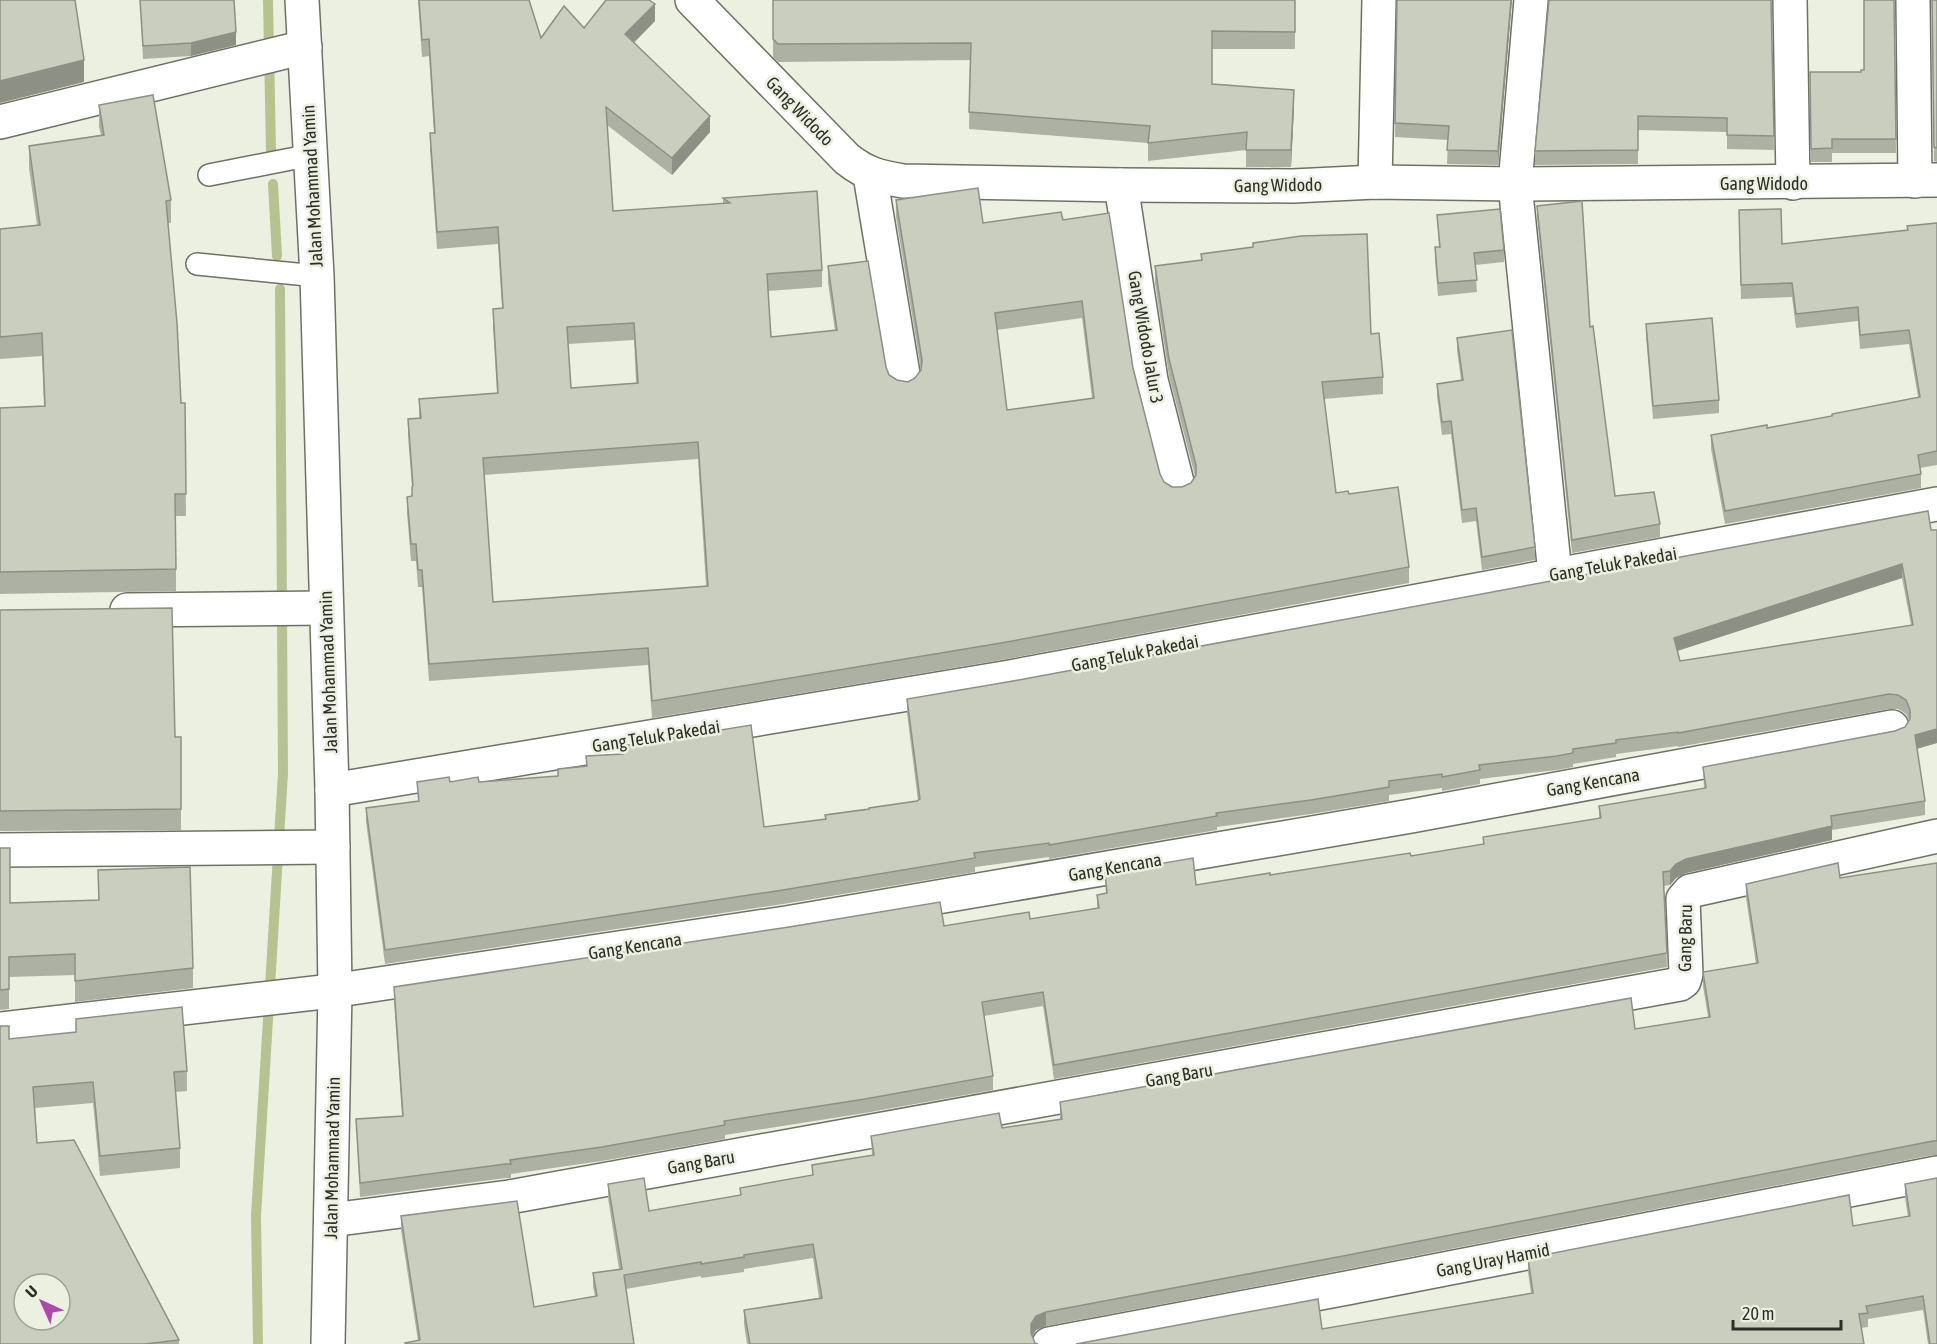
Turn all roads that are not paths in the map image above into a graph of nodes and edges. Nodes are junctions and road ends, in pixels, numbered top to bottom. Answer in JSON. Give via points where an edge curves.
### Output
{"nodes":[{"id":1,"x":302,"y":0,"type":"edge"},
{"id":2,"x":692,"y":0,"type":"edge"},
{"id":3,"x":1379,"y":0,"type":"edge"},
{"id":4,"x":1531,"y":0,"type":"edge"},
{"id":5,"x":1790,"y":0,"type":"edge"},
{"id":6,"x":1913,"y":0,"type":"edge"},
{"id":7,"x":303,"y":48,"type":"junction"},
{"id":8,"x":0,"y":122,"type":"edge"},
{"id":9,"x":310,"y":155,"type":"junction"},
{"id":10,"x":209,"y":175,"type":"dead end"},
{"id":11,"x":870,"y":175,"type":"junction"},
{"id":12,"x":1926,"y":180,"type":"edge"},
{"id":13,"x":1375,"y":182,"type":"junction"},
{"id":14,"x":1793,"y":183,"type":"junction"},
{"id":15,"x":1515,"y":184,"type":"junction"},
{"id":16,"x":1120,"y":185,"type":"junction"},
{"id":17,"x":197,"y":264,"type":"dead end"},
{"id":18,"x":317,"y":276,"type":"junction"},
{"id":19,"x":904,"y":380,"type":"edge"},
{"id":20,"x":1178,"y":486,"type":"edge"},
{"id":21,"x":1937,"y":504,"type":"edge"},
{"id":22,"x":1555,"y":574,"type":"junction"},
{"id":23,"x":326,"y":608,"type":"junction"},
{"id":24,"x":101,"y":610,"type":"edge"},
{"id":25,"x":1892,"y":727,"type":"dead end"},
{"id":26,"x":332,"y":790,"type":"junction"},
{"id":27,"x":1937,"y":836,"type":"edge"},
{"id":28,"x":330,"y":847,"type":"junction"},
{"id":29,"x":0,"y":850,"type":"edge"},
{"id":30,"x":334,"y":991,"type":"junction"},
{"id":31,"x":0,"y":1029,"type":"edge"},
{"id":32,"x":1937,"y":1173,"type":"edge"},
{"id":33,"x":331,"y":1220,"type":"junction"},
{"id":34,"x":328,"y":1344,"type":"edge"},
{"id":35,"x":1049,"y":1344,"type":"edge"}],
"edges":[{"from":1,"to":7,"type":"street","name":"Jalan Mohammad Yamin"},
{"from":2,"to":11,"type":"street","name":"Gang Widodo","via":[[847,159]]},
{"from":3,"to":13,"type":"street"},
{"from":4,"to":15,"type":"street"},
{"from":5,"to":14,"type":"street"},
{"from":6,"to":12,"type":"street"},
{"from":7,"to":8,"type":"street"},
{"from":7,"to":9,"type":"street","name":"Jalan Mohammad Yamin"},
{"from":9,"to":10,"type":"lane"},
{"from":9,"to":18,"type":"street","name":"Jalan Mohammad Yamin"},
{"from":11,"to":16,"type":"street","name":"Gang Widodo","via":[[903,181]]},
{"from":11,"to":19,"type":"street"},
{"from":12,"to":14,"type":"street","name":"Gang Widodo"},
{"from":13,"to":15,"type":"street","name":"Gang Widodo"},
{"from":13,"to":16,"type":"street","name":"Gang Widodo","via":[[1293,186]]},
{"from":14,"to":15,"type":"street","name":"Gang Widodo"},
{"from":15,"to":22,"type":"street"},
{"from":16,"to":20,"type":"street","name":"Gang Widodo Jalur 3","via":[[1151,380]]},
{"from":17,"to":18,"type":"lane"},
{"from":18,"to":23,"type":"street","name":"Jalan Mohammad Yamin"},
{"from":21,"to":22,"type":"street","name":"Gang Teluk Pakedai"},
{"from":22,"to":26,"type":"street","name":"Gang Teluk Pakedai","via":[[1010,677]]},
{"from":23,"to":24,"type":"street"},
{"from":23,"to":26,"type":"street","name":"Jalan Mohammad Yamin"},
{"from":25,"to":30,"type":"street","name":"Gang Kencana","via":[[1388,820],[786,923]]},
{"from":26,"to":28,"type":"street","name":"Jalan Mohammad Yamin"},
{"from":27,"to":33,"type":"street","name":"Gang Baru","via":[[1690,891],[1683,899],[1686,974],[1680,984],[509,1197]]},
{"from":28,"to":29,"type":"street"},
{"from":28,"to":30,"type":"street","name":"Jalan Mohammad Yamin"},
{"from":30,"to":31,"type":"street","name":"Gang Kencana"},
{"from":30,"to":33,"type":"street","name":"Jalan Mohammad Yamin"},
{"from":32,"to":35,"type":"street","name":"Gang Uray Hamid"},
{"from":33,"to":34,"type":"street","name":"Jalan Mohammad Yamin"}]}
